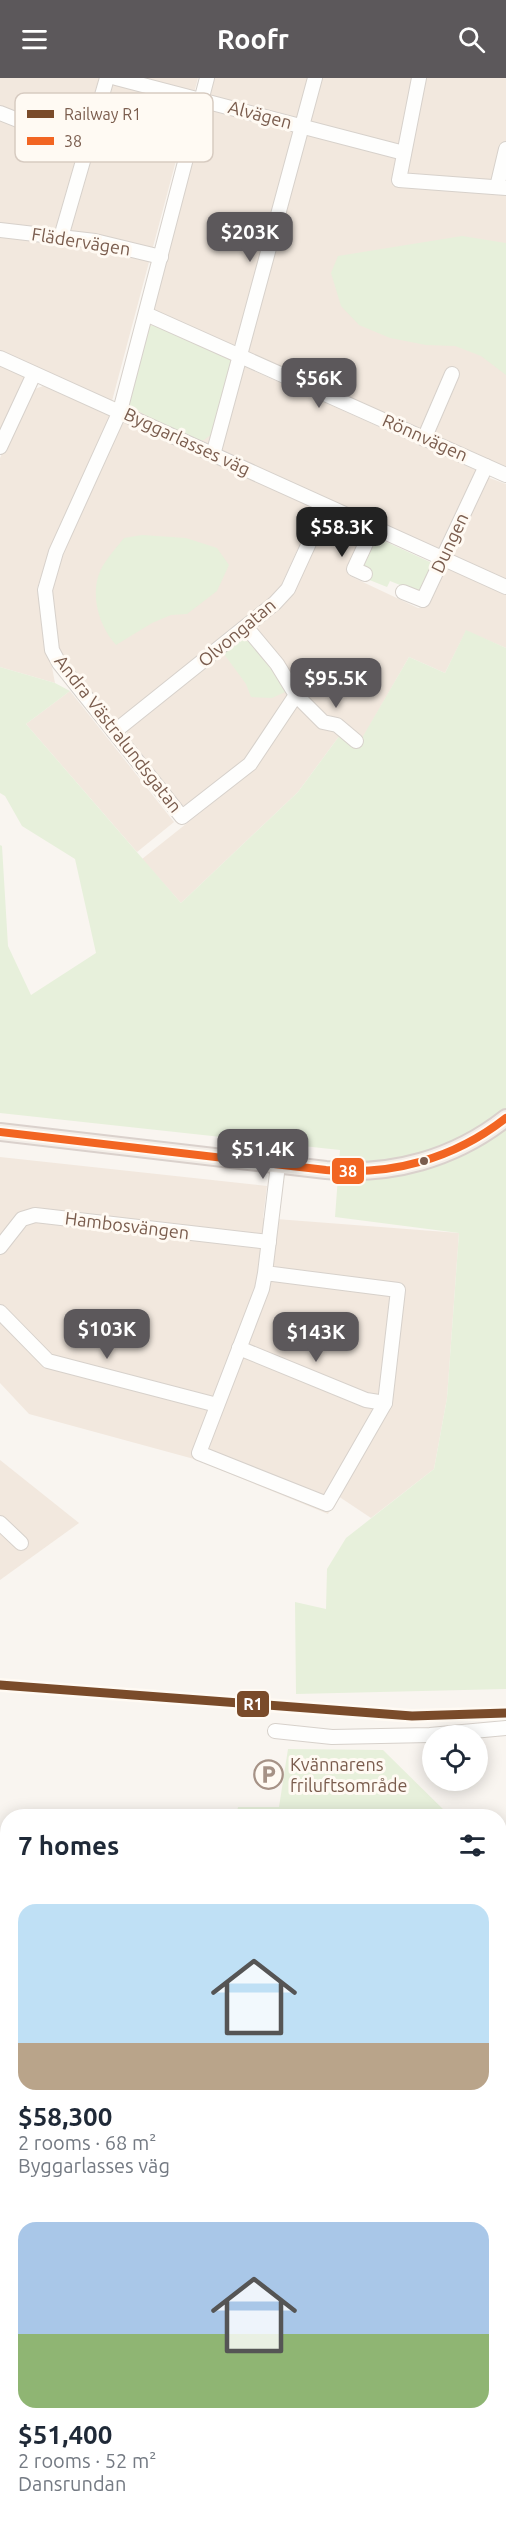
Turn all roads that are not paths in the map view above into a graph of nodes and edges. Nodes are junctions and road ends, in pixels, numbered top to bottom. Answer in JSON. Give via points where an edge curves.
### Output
{"nodes":[{"id":1,"x":107,"y":78,"type":"edge"},
{"id":2,"x":116,"y":78,"type":"edge"},
{"id":3,"x":207,"y":78,"type":"edge"},
{"id":4,"x":315,"y":78,"type":"edge"},
{"id":5,"x":419,"y":78,"type":"edge"},
{"id":6,"x":102,"y":93,"type":"edge"},
{"id":7,"x":174,"y":93,"type":"edge"},
{"id":8,"x":203,"y":93,"type":"edge"},
{"id":9,"x":213,"y":103,"type":"edge"},
{"id":10,"x":0,"y":113,"type":"edge"},
{"id":11,"x":15,"y":119,"type":"edge"},
{"id":12,"x":302,"y":126,"type":"junction"},
{"id":13,"x":506,"y":149,"type":"edge"},
{"id":14,"x":404,"y":153,"type":"junction"},
{"id":15,"x":82,"y":162,"type":"edge"},
{"id":16,"x":185,"y":162,"type":"edge"},
{"id":17,"x":502,"y":188,"type":"edge"},
{"id":18,"x":0,"y":230,"type":"edge"},
{"id":19,"x":61,"y":237,"type":"junction"},
{"id":20,"x":161,"y":257,"type":"junction"},
{"id":21,"x":146,"y":314,"type":"junction"},
{"id":22,"x":240,"y":357,"type":"junction"},
{"id":23,"x":0,"y":358,"type":"edge"},
{"id":24,"x":34,"y":374,"type":"junction"},
{"id":25,"x":452,"y":374,"type":"dead end"},
{"id":26,"x":120,"y":411,"type":"junction"},
{"id":27,"x":424,"y":439,"type":"junction"},
{"id":28,"x":0,"y":447,"type":"edge"},
{"id":29,"x":213,"y":455,"type":"junction"},
{"id":30,"x":486,"y":466,"type":"junction"},
{"id":31,"x":506,"y":476,"type":"edge"},
{"id":32,"x":326,"y":506,"type":"junction"},
{"id":33,"x":374,"y":528,"type":"junction"},
{"id":34,"x":443,"y":559,"type":"junction"},
{"id":35,"x":365,"y":574,"type":"dead end"},
{"id":36,"x":506,"y":587,"type":"edge"},
{"id":37,"x":403,"y":592,"type":"dead end"},
{"id":38,"x":247,"y":628,"type":"junction"},
{"id":39,"x":296,"y":695,"type":"junction"},
{"id":40,"x":114,"y":732,"type":"junction"},
{"id":41,"x":356,"y":741,"type":"dead end"},
{"id":42,"x":506,"y":1118,"type":"edge"},
{"id":43,"x":0,"y":1132,"type":"edge"},
{"id":44,"x":278,"y":1165,"type":"junction"},
{"id":45,"x":268,"y":1242,"type":"junction"},
{"id":46,"x":0,"y":1247,"type":"edge"},
{"id":47,"x":265,"y":1273,"type":"junction"},
{"id":48,"x":0,"y":1312,"type":"edge"},
{"id":49,"x":239,"y":1348,"type":"junction"},
{"id":50,"x":385,"y":1403,"type":"junction"},
{"id":51,"x":217,"y":1405,"type":"junction"},
{"id":52,"x":0,"y":1523,"type":"edge"},
{"id":53,"x":21,"y":1543,"type":"dead end"},
{"id":54,"x":506,"y":1728,"type":"edge"},
{"id":55,"x":275,"y":1731,"type":"dead end"}],
"edges":[{"from":1,"to":6,"type":"street"},
{"from":2,"to":7,"type":"street","name":"Alvägen"},
{"from":3,"to":8,"type":"street","name":"Andra Västralundsgatan"},
{"from":4,"to":12,"type":"street"},
{"from":5,"to":14,"type":"street"},
{"from":9,"to":12,"type":"street","name":"Alvägen"},
{"from":10,"to":11,"type":"street"},
{"from":12,"to":14,"type":"street","name":"Alvägen"},
{"from":12,"to":22,"type":"street"},
{"from":13,"to":17,"type":"street"},
{"from":14,"to":17,"type":"street","via":[[399,180]]},
{"from":15,"to":19,"type":"street"},
{"from":16,"to":20,"type":"street","name":"Andra Västralundsgatan"},
{"from":18,"to":19,"type":"street","name":"Flädervägen"},
{"from":19,"to":20,"type":"street","name":"Flädervägen"},
{"from":20,"to":21,"type":"street","name":"Andra Västralundsgatan"},
{"from":21,"to":22,"type":"street","name":"Rönnvägen"},
{"from":21,"to":26,"type":"street","name":"Andra Västralundsgatan"},
{"from":22,"to":27,"type":"street","name":"Rönnvägen"},
{"from":22,"to":29,"type":"street"},
{"from":23,"to":24,"type":"street","name":"Byggarlasses väg"},
{"from":24,"to":26,"type":"street","name":"Byggarlasses väg"},
{"from":24,"to":28,"type":"street"},
{"from":25,"to":27,"type":"street"},
{"from":26,"to":29,"type":"street","name":"Byggarlasses väg"},
{"from":26,"to":40,"type":"street","name":"Andra Västralundsgatan","via":[[60,542],[45,590],[52,650]]},
{"from":27,"to":30,"type":"street","name":"Rönnvägen"},
{"from":29,"to":32,"type":"street","name":"Byggarlasses väg"},
{"from":30,"to":31,"type":"street","name":"Rönnvägen"},
{"from":30,"to":34,"type":"street","name":"Dungen"},
{"from":32,"to":33,"type":"street","name":"Byggarlasses väg"},
{"from":32,"to":38,"type":"street","name":"Olvongatan","via":[[288,589]]},
{"from":33,"to":34,"type":"street","name":"Byggarlasses väg"},
{"from":33,"to":35,"type":"street","via":[[354,569]]},
{"from":34,"to":36,"type":"street","name":"Byggarlasses väg"},
{"from":34,"to":37,"type":"street","name":"Dungen","via":[[423,600]]},
{"from":38,"to":39,"type":"street"},
{"from":38,"to":40,"type":"street","name":"Olvongatan"},
{"from":39,"to":40,"type":"street","name":"Andra Västralundsgatan","via":[[250,764],[182,818]]},
{"from":39,"to":41,"type":"street","via":[[323,722],[337,725]]},
{"from":42,"to":44,"type":"main road","via":[[466,1145],[412,1165],[347,1172]]},
{"from":43,"to":44,"type":"main road"},
{"from":44,"to":45,"type":"street"},
{"from":45,"to":46,"type":"street","name":"Hambosvängen","via":[[35,1215],[22,1219]]},
{"from":45,"to":47,"type":"street"},
{"from":47,"to":49,"type":"street"},
{"from":47,"to":50,"type":"street","via":[[398,1290]]},
{"from":48,"to":51,"type":"street","via":[[48,1361]]},
{"from":49,"to":50,"type":"street","via":[[366,1400]]},
{"from":49,"to":51,"type":"street"},
{"from":50,"to":51,"type":"street","via":[[327,1504],[199,1453]]},
{"from":52,"to":53,"type":"street"},
{"from":54,"to":55,"type":"street","via":[[430,1735],[332,1737]]}]}
